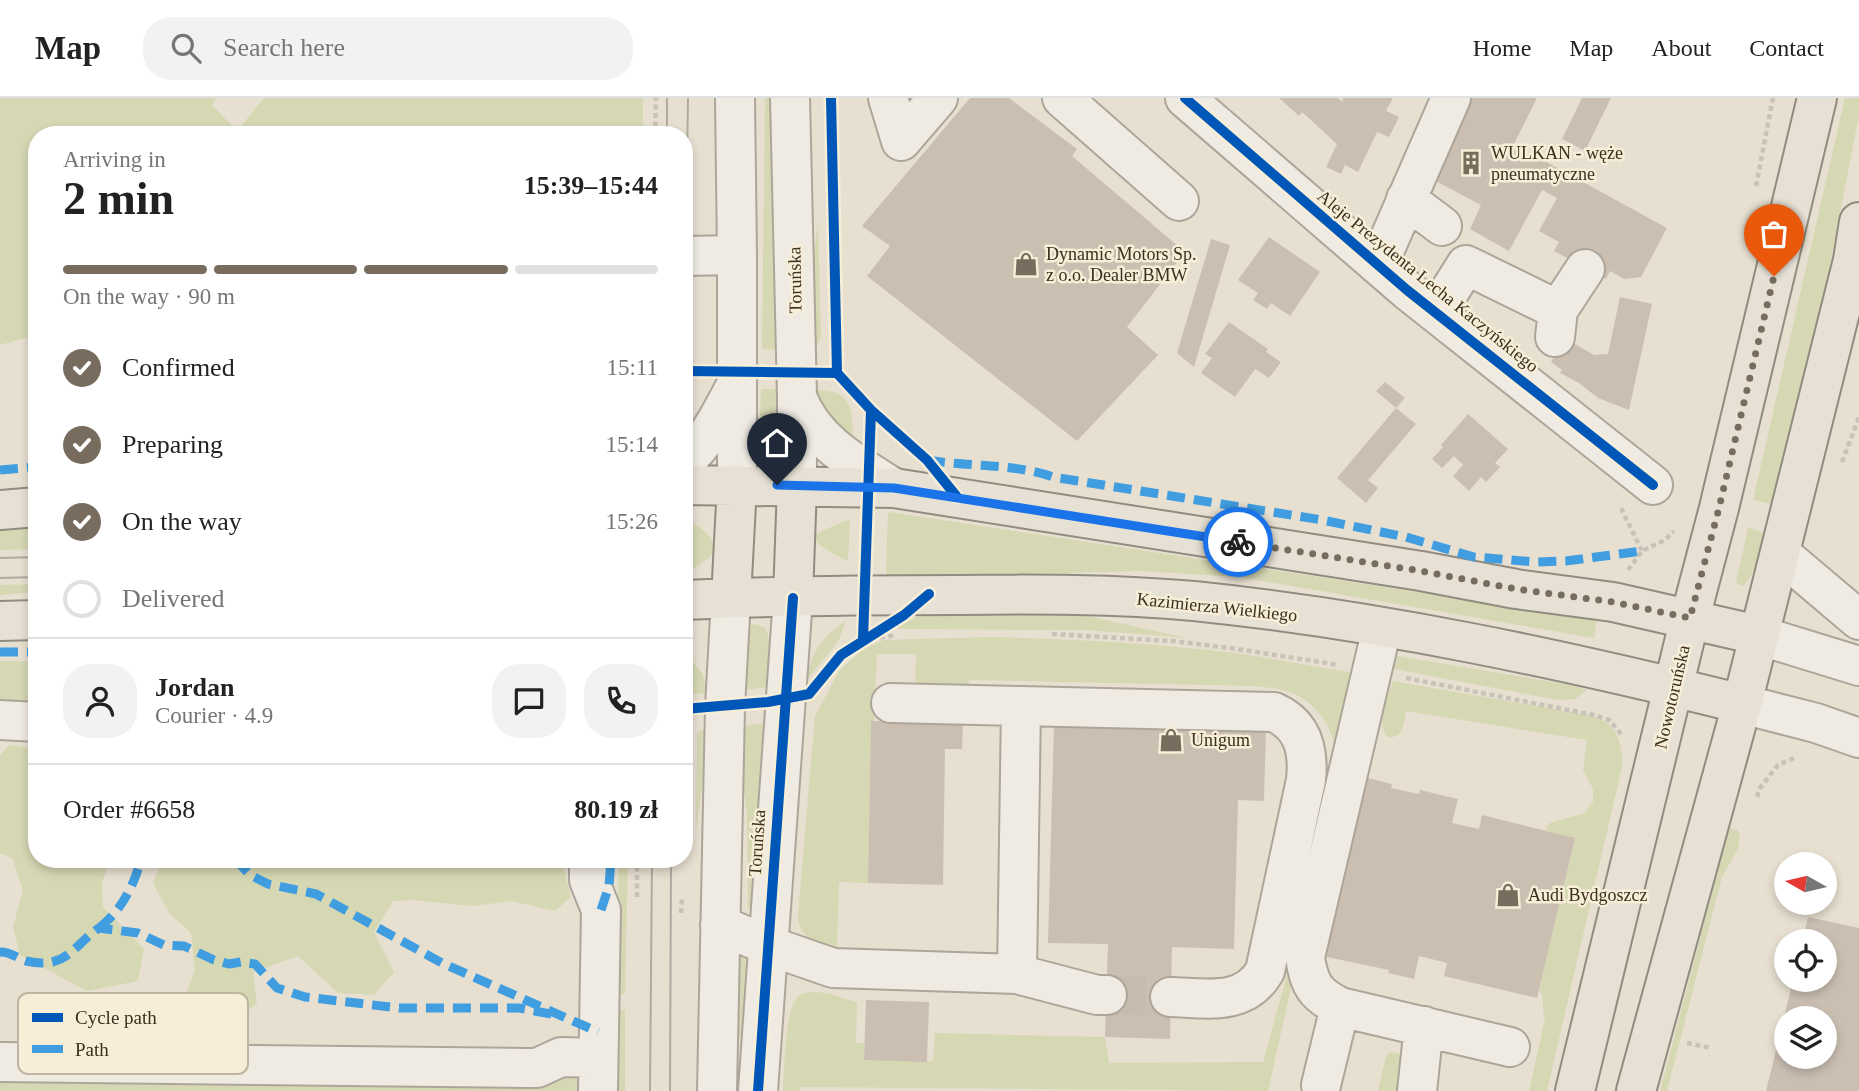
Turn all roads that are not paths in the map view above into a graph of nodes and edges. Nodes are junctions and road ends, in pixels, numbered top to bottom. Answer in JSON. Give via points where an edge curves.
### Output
{"nodes":[{"id":1,"x":735,"y":98,"type":"edge"},
{"id":2,"x":790,"y":98,"type":"edge"},
{"id":3,"x":888,"y":98,"type":"edge"},
{"id":4,"x":938,"y":98,"type":"edge"},
{"id":5,"x":1062,"y":98,"type":"edge"},
{"id":6,"x":1185,"y":98,"type":"edge"},
{"id":7,"x":1451,"y":98,"type":"edge"},
{"id":8,"x":1817,"y":98,"type":"edge"},
{"id":9,"x":1406,"y":199,"type":"junction"},
{"id":10,"x":1179,"y":201,"type":"dead end"},
{"id":11,"x":1859,"y":222,"type":"edge"},
{"id":12,"x":1442,"y":226,"type":"dead end"},
{"id":13,"x":737,"y":255,"type":"junction"},
{"id":14,"x":693,"y":256,"type":"edge"},
{"id":15,"x":1378,"y":265,"type":"junction"},
{"id":16,"x":1585,"y":269,"type":"dead end"},
{"id":17,"x":1436,"y":313,"type":"junction"},
{"id":18,"x":736,"y":387,"type":"junction"},
{"id":19,"x":797,"y":397,"type":"junction"},
{"id":20,"x":693,"y":454,"type":"edge"},
{"id":21,"x":693,"y":485,"type":"edge"},
{"id":22,"x":737,"y":485,"type":"junction"},
{"id":23,"x":797,"y":485,"type":"junction"},
{"id":24,"x":1653,"y":485,"type":"dead end"},
{"id":25,"x":894,"y":488,"type":"junction"},
{"id":26,"x":28,"y":508,"type":"edge"},
{"id":27,"x":0,"y":510,"type":"edge"},
{"id":28,"x":1780,"y":554,"type":"junction"},
{"id":29,"x":731,"y":598,"type":"junction"},
{"id":30,"x":793,"y":598,"type":"junction"},
{"id":31,"x":693,"y":600,"type":"edge"},
{"id":32,"x":1690,"y":618,"type":"junction"},
{"id":33,"x":28,"y":620,"type":"edge"},
{"id":34,"x":1859,"y":620,"type":"edge"},
{"id":35,"x":0,"y":621,"type":"edge"},
{"id":36,"x":1382,"y":628,"type":"junction"},
{"id":37,"x":1758,"y":635,"type":"junction"},
{"id":38,"x":1859,"y":666,"type":"edge"},
{"id":39,"x":1674,"y":687,"type":"junction"},
{"id":40,"x":891,"y":703,"type":"dead end"},
{"id":41,"x":1742,"y":704,"type":"junction"},
{"id":42,"x":1021,"y":706,"type":"junction"},
{"id":43,"x":0,"y":720,"type":"edge"},
{"id":44,"x":28,"y":722,"type":"edge"},
{"id":45,"x":1859,"y":738,"type":"edge"},
{"id":46,"x":589,"y":868,"type":"edge"},
{"id":47,"x":720,"y":925,"type":"junction"},
{"id":48,"x":766,"y":945,"type":"junction"},
{"id":49,"x":1017,"y":974,"type":"junction"},
{"id":50,"x":1107,"y":995,"type":"tunnel mouth"},
{"id":51,"x":1170,"y":997,"type":"tunnel mouth"},
{"id":52,"x":1340,"y":1007,"type":"junction"},
{"id":53,"x":1424,"y":1026,"type":"junction"},
{"id":54,"x":1510,"y":1047,"type":"dead end"},
{"id":55,"x":0,"y":1062,"type":"edge"},
{"id":56,"x":18,"y":1067,"type":"edge"},
{"id":57,"x":598,"y":1075,"type":"edge"},
{"id":58,"x":51,"y":1077,"type":"edge"},
{"id":59,"x":265,"y":1078,"type":"edge"},
{"id":60,"x":482,"y":1079,"type":"edge"},
{"id":61,"x":1321,"y":1085,"type":"dead end"},
{"id":62,"x":717,"y":1091,"type":"edge"},
{"id":63,"x":758,"y":1091,"type":"edge"},
{"id":64,"x":1417,"y":1091,"type":"edge"},
{"id":65,"x":1575,"y":1091,"type":"edge"},
{"id":66,"x":1636,"y":1091,"type":"edge"}],
"edges":[{"from":1,"to":13,"type":"street","name":"Toruńska"},
{"from":2,"to":19,"type":"street","name":"Toruńska"},
{"from":3,"to":4,"type":"street","via":[[901,141]]},
{"from":5,"to":10,"type":"street"},
{"from":6,"to":15,"type":"street","name":"Aleje Prezydenta Lecha Kaczyńskiego"},
{"from":7,"to":9,"type":"street"},
{"from":8,"to":32,"type":"main road","name":"Nowotoruńska"},
{"from":9,"to":12,"type":"street"},
{"from":9,"to":15,"type":"street"},
{"from":11,"to":28,"type":"main road"},
{"from":13,"to":14,"type":"street"},
{"from":13,"to":18,"type":"street","name":"Toruńska"},
{"from":15,"to":17,"type":"street","name":"Aleje Prezydenta Lecha Kaczyńskiego"},
{"from":16,"to":17,"type":"street","via":[[1557,323],[1466,265]]},
{"from":17,"to":24,"type":"street","name":"Aleje Prezydenta Lecha Kaczyńskiego"},
{"from":18,"to":20,"type":"street"},
{"from":18,"to":22,"type":"street","name":"Toruńska"},
{"from":19,"to":23,"type":"street","name":"Toruńska"},
{"from":19,"to":25,"type":"street","via":[[825,440]]},
{"from":21,"to":22,"type":"main road"},
{"from":22,"to":23,"type":"main road"},
{"from":22,"to":29,"type":"main road","name":"Toruńska"},
{"from":23,"to":25,"type":"main road"},
{"from":23,"to":30,"type":"main road","name":"Toruńska"},
{"from":25,"to":32,"type":"main road"},
{"from":26,"to":27,"type":"main road"},
{"from":28,"to":34,"type":"street"},
{"from":28,"to":37,"type":"main road"},
{"from":29,"to":30,"type":"main road","name":"Kazimierza Wielkiego"},
{"from":29,"to":31,"type":"main road","name":"Kazimierza Wielkiego"},
{"from":29,"to":47,"type":"street","name":"Toruńska"},
{"from":30,"to":36,"type":"main road","name":"Kazimierza Wielkiego","via":[[1087,595],[1192,601]]},
{"from":30,"to":48,"type":"street","name":"Toruńska"},
{"from":32,"to":37,"type":"main road"},
{"from":32,"to":39,"type":"main road","name":"Nowotoruńska"},
{"from":33,"to":35,"type":"main road"},
{"from":36,"to":39,"type":"main road","name":"Kazimierza Wielkiego","via":[[1573,663]]},
{"from":36,"to":52,"type":"street","via":[[1306,957],[1308,978],[1321,998]]},
{"from":37,"to":38,"type":"street"},
{"from":37,"to":41,"type":"main road"},
{"from":39,"to":41,"type":"main road","name":"Kazimierza Wielkiego"},
{"from":39,"to":65,"type":"main road","name":"Nowotoruńska"},
{"from":40,"to":42,"type":"street"},
{"from":41,"to":45,"type":"street"},
{"from":41,"to":66,"type":"main road"},
{"from":42,"to":49,"type":"street"},
{"from":42,"to":51,"type":"street","via":[[1274,712],[1286,717],[1301,736],[1307,751],[1306,780],[1265,971],[1258,984],[1232,997]]},
{"from":43,"to":44,"type":"street"},
{"from":46,"to":57,"type":"street","via":[[601,910]]},
{"from":47,"to":48,"type":"street"},
{"from":47,"to":62,"type":"street","name":"Toruńska"},
{"from":48,"to":49,"type":"street","via":[[833,968]]},
{"from":48,"to":63,"type":"street","name":"Toruńska"},
{"from":49,"to":50,"type":"street"},
{"from":52,"to":53,"type":"street"},
{"from":52,"to":61,"type":"street"},
{"from":53,"to":54,"type":"street"},
{"from":53,"to":64,"type":"street"},
{"from":55,"to":56,"type":"street"},
{"from":57,"to":60,"type":"street","via":[[561,1058]]},
{"from":58,"to":59,"type":"street"},
{"from":59,"to":60,"type":"street"}]}
